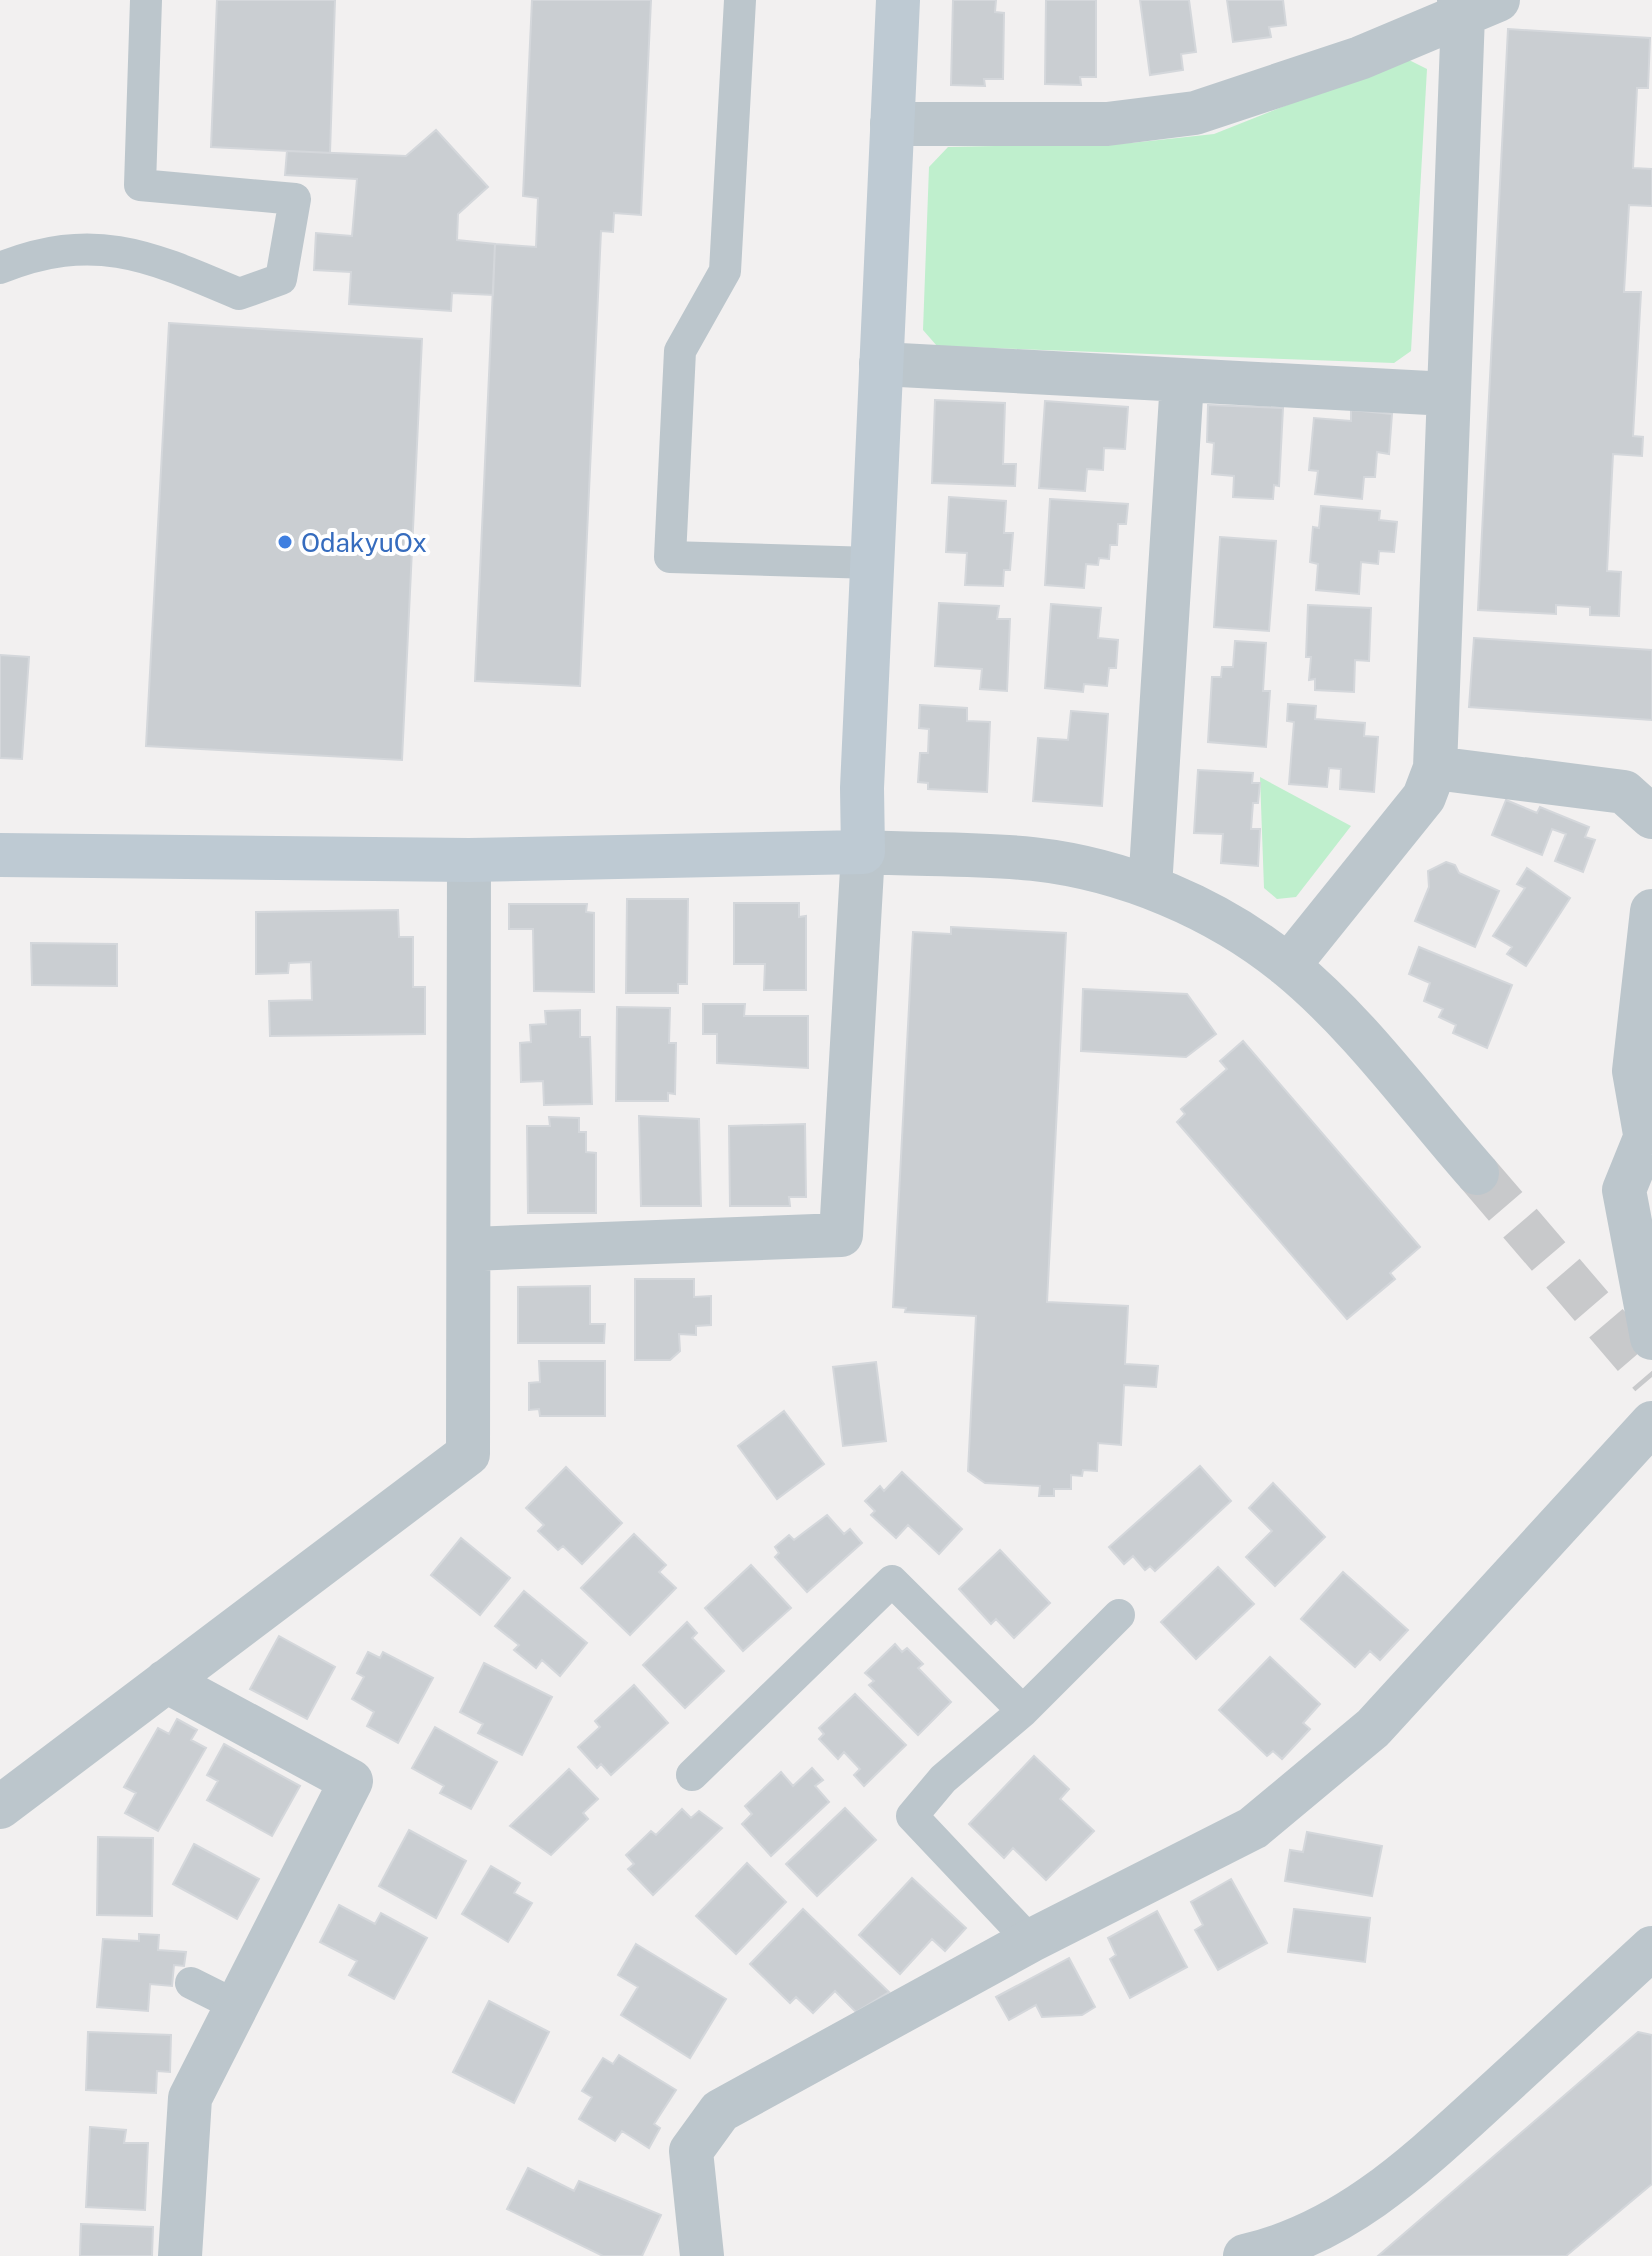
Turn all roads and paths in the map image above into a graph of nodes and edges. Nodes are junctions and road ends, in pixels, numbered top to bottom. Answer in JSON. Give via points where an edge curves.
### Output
{"nodes":[{"id":1,"x":146,"y":0,"type":"edge"},
{"id":2,"x":740,"y":0,"type":"edge"},
{"id":3,"x":898,"y":0,"type":"edge"},
{"id":4,"x":1473,"y":5,"type":"edge"},
{"id":5,"x":892,"y":124,"type":"junction"},
{"id":6,"x":0,"y":268,"type":"edge"},
{"id":7,"x":881,"y":364,"type":"junction"},
{"id":8,"x":1182,"y":381,"type":"junction"},
{"id":9,"x":1448,"y":394,"type":"junction"},
{"id":10,"x":873,"y":563,"type":"junction"},
{"id":11,"x":1435,"y":768,"type":"junction"},
{"id":12,"x":1652,"y":817,"type":"edge"},
{"id":13,"x":863,"y":852,"type":"junction"},
{"id":14,"x":0,"y":855,"type":"edge"},
{"id":15,"x":469,"y":860,"type":"junction"},
{"id":16,"x":1150,"y":887,"type":"junction"},
{"id":17,"x":1652,"y":911,"type":"edge"},
{"id":18,"x":1288,"y":966,"type":"junction"},
{"id":19,"x":1648,"y":1128,"type":"edge"},
{"id":20,"x":1477,"y":1173,"type":"tunnel mouth"},
{"id":21,"x":471,"y":1249,"type":"junction"},
{"id":22,"x":1652,"y":1338,"type":"edge"},
{"id":23,"x":1652,"y":1423,"type":"edge"},
{"id":24,"x":1119,"y":1615,"type":"dead end"},
{"id":25,"x":166,"y":1681,"type":"junction"},
{"id":26,"x":1023,"y":1711,"type":"junction"},
{"id":27,"x":692,"y":1775,"type":"dead end"},
{"id":28,"x":0,"y":1807,"type":"edge"},
{"id":29,"x":1030,"y":1941,"type":"junction"},
{"id":30,"x":1652,"y":1948,"type":"edge"},
{"id":31,"x":191,"y":1983,"type":"dead end"},
{"id":32,"x":237,"y":2006,"type":"junction"},
{"id":33,"x":180,"y":2256,"type":"edge"},
{"id":34,"x":702,"y":2256,"type":"edge"},
{"id":35,"x":1245,"y":2256,"type":"edge"}],
"edges":[{"from":1,"to":6,"type":"lane","via":[[140,185],[295,199],[281,279],[239,294],[160,261],[89,248],[37,253]]},
{"from":2,"to":10,"type":"lane","via":[[725,271],[680,351],[670,557]]},
{"from":3,"to":5,"type":"street"},
{"from":4,"to":5,"type":"street","via":[[1360,58],[1195,113],[1107,124]]},
{"from":4,"to":9,"type":"street"},
{"from":5,"to":7,"type":"street"},
{"from":7,"to":8,"type":"street"},
{"from":7,"to":10,"type":"street"},
{"from":8,"to":9,"type":"street"},
{"from":8,"to":16,"type":"street"},
{"from":9,"to":11,"type":"street"},
{"from":10,"to":13,"type":"street"},
{"from":11,"to":12,"type":"street","via":[[1624,792]]},
{"from":11,"to":18,"type":"street","via":[[1424,797]]},
{"from":13,"to":15,"type":"street"},
{"from":13,"to":16,"type":"street","via":[[1033,859]]},
{"from":13,"to":21,"type":"street","via":[[841,1235]]},
{"from":14,"to":15,"type":"street"},
{"from":15,"to":21,"type":"street"},
{"from":16,"to":18,"type":"street","via":[[1243,935]]},
{"from":17,"to":19,"type":"street","via":[[1634,1071]]},
{"from":18,"to":20,"type":"street","via":[[1337,1012]]},
{"from":19,"to":22,"type":"street","via":[[1624,1190]]},
{"from":21,"to":25,"type":"street","via":[[468,1454]]},
{"from":23,"to":29,"type":"street","via":[[1373,1728],[1253,1828]]},
{"from":24,"to":26,"type":"lane"},
{"from":25,"to":28,"type":"street"},
{"from":25,"to":32,"type":"street","via":[[351,1781]]},
{"from":26,"to":27,"type":"lane","via":[[892,1581]]},
{"from":26,"to":29,"type":"lane","via":[[943,1779],[912,1816]]},
{"from":29,"to":34,"type":"street","via":[[720,2111],[691,2151]]},
{"from":30,"to":35,"type":"street","via":[[1405,2175],[1339,2221],[1282,2248]]},
{"from":31,"to":32,"type":"lane"},
{"from":32,"to":33,"type":"street","via":[[190,2098]]}]}
